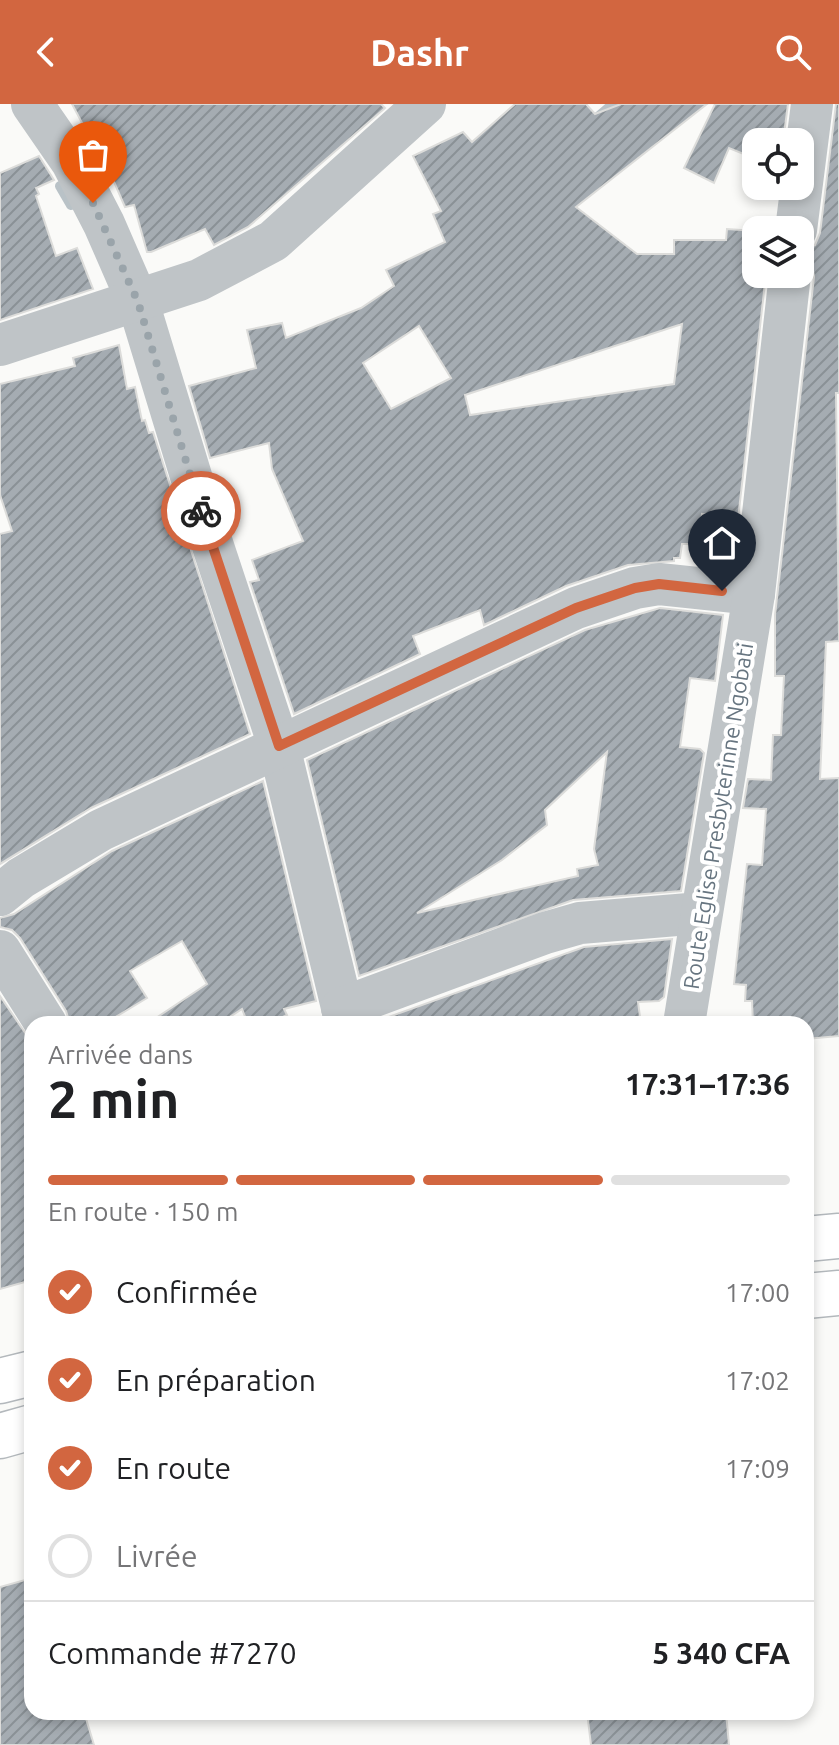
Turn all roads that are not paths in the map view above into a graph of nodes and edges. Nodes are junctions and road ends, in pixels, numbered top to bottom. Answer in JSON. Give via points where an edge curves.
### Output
{"nodes":[{"id":1,"x":32,"y":104,"type":"edge"},
{"id":2,"x":425,"y":104,"type":"edge"},
{"id":3,"x":812,"y":104,"type":"edge"},
{"id":4,"x":798,"y":216,"type":"edge"},
{"id":5,"x":788,"y":288,"type":"edge"},
{"id":6,"x":138,"y":302,"type":"junction"},
{"id":7,"x":0,"y":345,"type":"edge"},
{"id":8,"x":754,"y":594,"type":"junction"},
{"id":9,"x":279,"y":746,"type":"junction"},
{"id":10,"x":0,"y":895,"type":"edge"},
{"id":11,"x":701,"y":913,"type":"junction"},
{"id":12,"x":0,"y":951,"type":"edge"},
{"id":13,"x":41,"y":1016,"type":"edge"},
{"id":14,"x":344,"y":1016,"type":"edge"},
{"id":15,"x":685,"y":1016,"type":"edge"},
{"id":16,"x":839,"y":1236,"type":"edge"},
{"id":17,"x":814,"y":1238,"type":"edge"},
{"id":18,"x":839,"y":1293,"type":"edge"},
{"id":19,"x":814,"y":1295,"type":"edge"},
{"id":20,"x":24,"y":1375,"type":"edge"},
{"id":21,"x":0,"y":1381,"type":"edge"},
{"id":22,"x":24,"y":1429,"type":"edge"},
{"id":23,"x":0,"y":1436,"type":"edge"}],
"edges":[{"from":1,"to":6,"type":"street","via":[[72,162]]},
{"from":2,"to":6,"type":"street","via":[[273,241],[199,280]]},
{"from":3,"to":4,"type":"street"},
{"from":5,"to":8,"type":"street","name":"Route Eglise Presbyterinne Ngobati"},
{"from":6,"to":7,"type":"street"},
{"from":6,"to":9,"type":"street"},
{"from":8,"to":9,"type":"street","via":[[659,584],[635,588],[576,608]]},
{"from":8,"to":11,"type":"street","name":"Route Eglise Presbyterinne Ngobati"},
{"from":9,"to":10,"type":"street","via":[[101,830]]},
{"from":9,"to":14,"type":"street"},
{"from":11,"to":14,"type":"street","via":[[580,923],[545,933]]},
{"from":11,"to":15,"type":"street","name":"Route Eglise Presbyterinne Ngobati"},
{"from":12,"to":13,"type":"street"},
{"from":16,"to":17,"type":"main road"},
{"from":18,"to":19,"type":"main road"},
{"from":20,"to":21,"type":"main road"},
{"from":22,"to":23,"type":"main road"}]}
